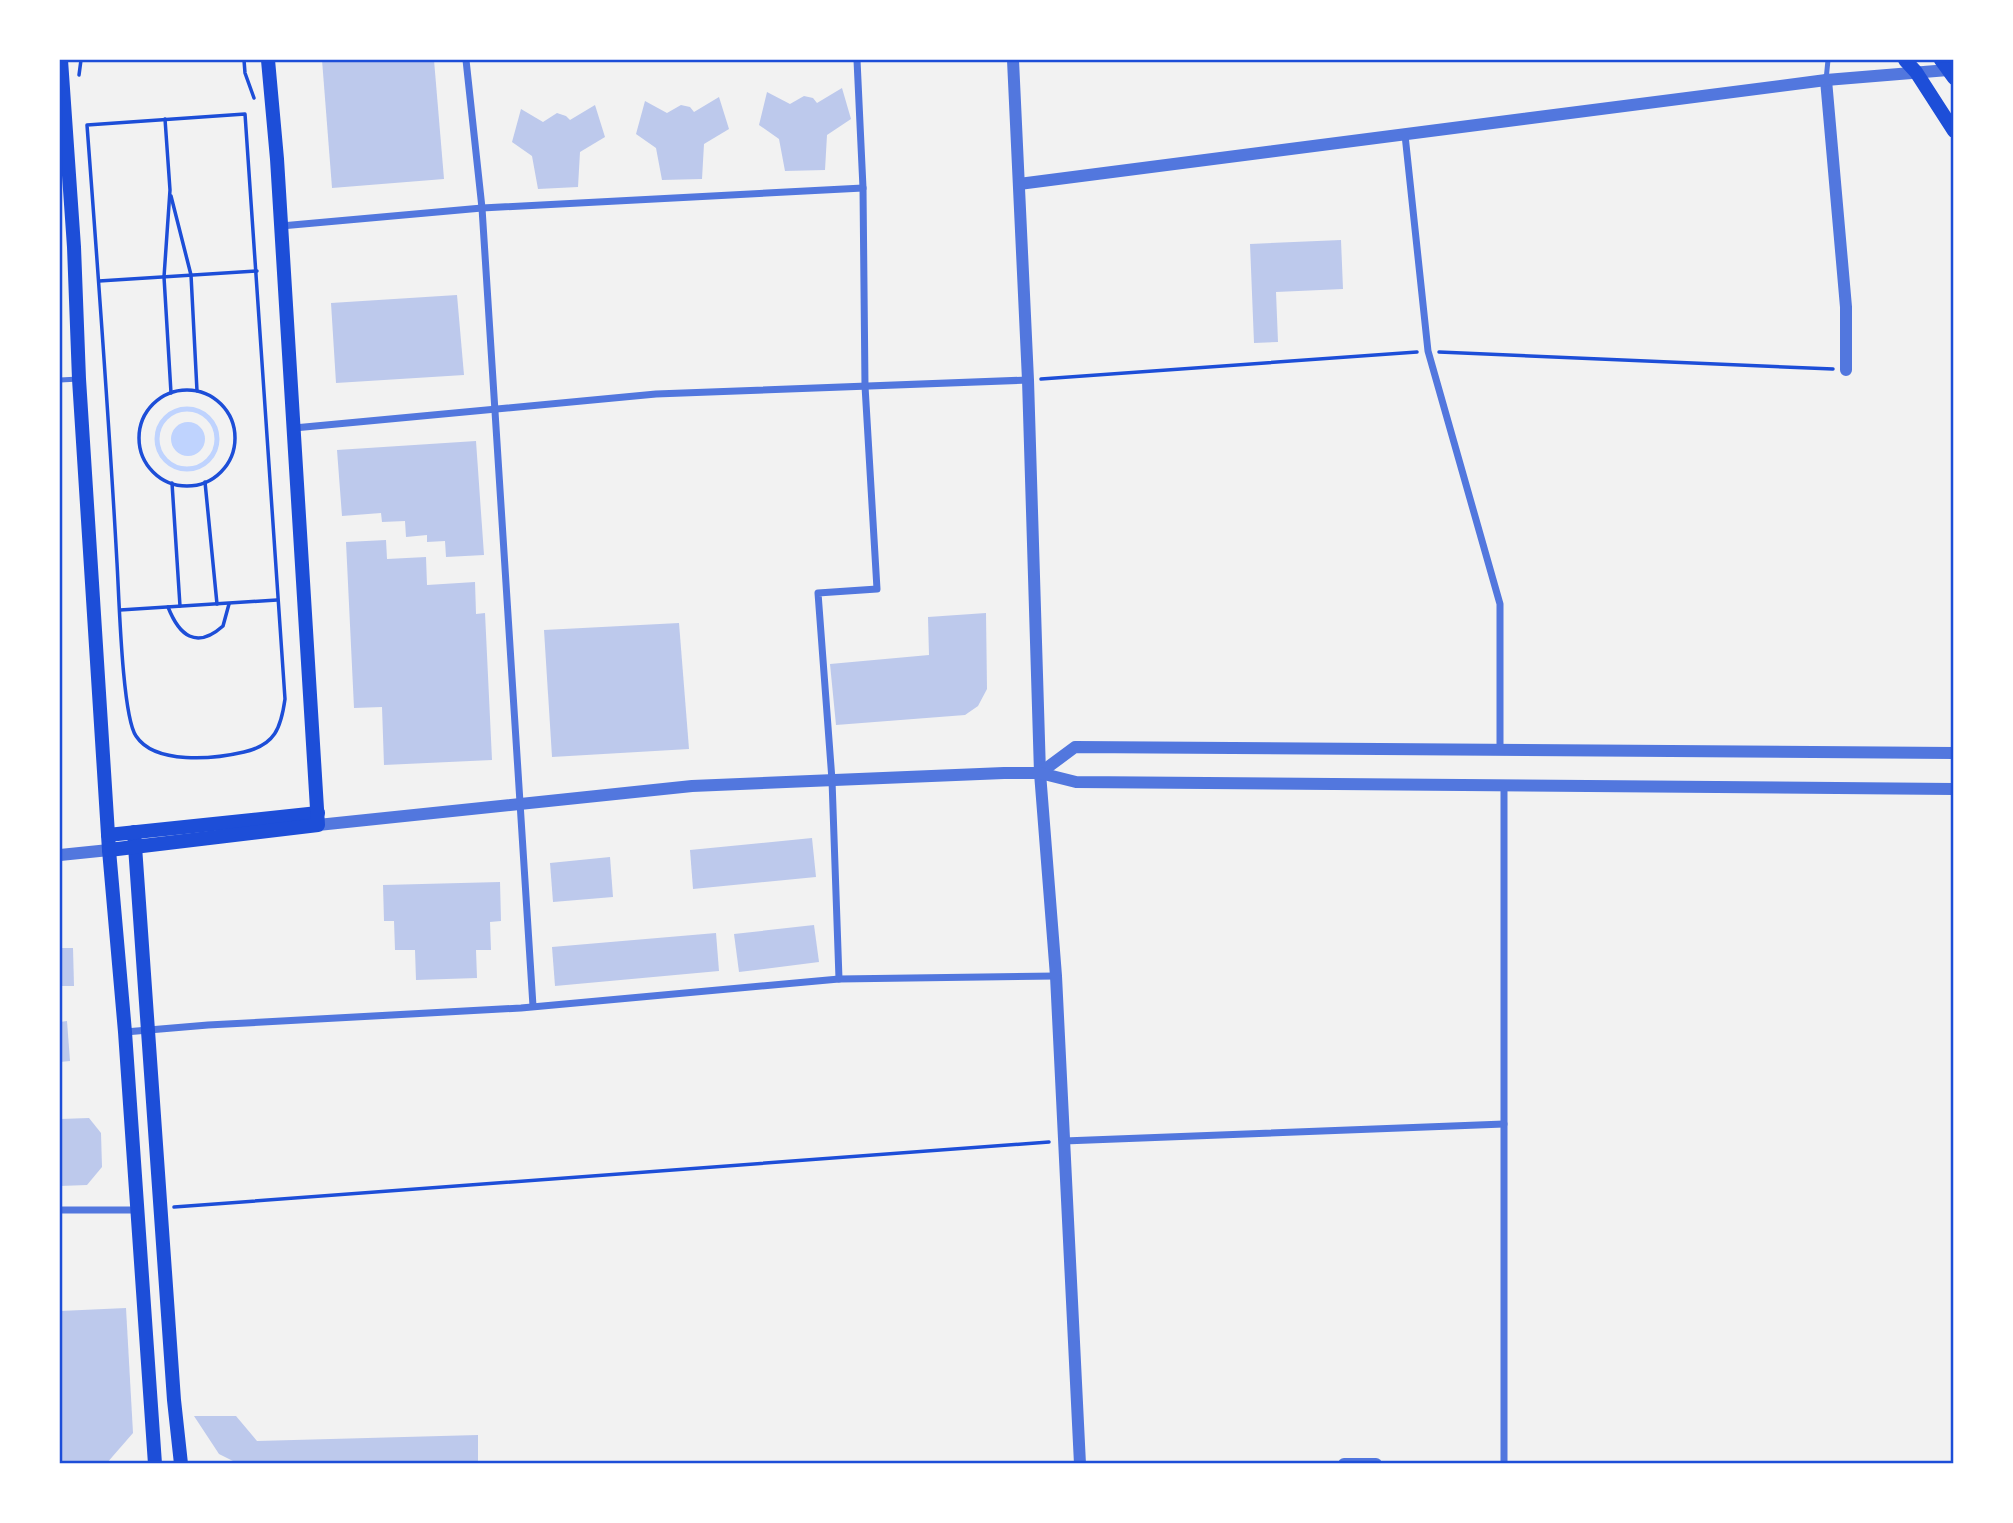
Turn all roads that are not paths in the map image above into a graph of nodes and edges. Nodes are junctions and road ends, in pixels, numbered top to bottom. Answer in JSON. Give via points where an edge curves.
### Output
{"nodes":[{"id":1,"x":61,"y":60,"type":"edge"},
{"id":2,"x":268,"y":60,"type":"edge"},
{"id":3,"x":467,"y":60,"type":"edge"},
{"id":4,"x":857,"y":60,"type":"edge"},
{"id":5,"x":1013,"y":60,"type":"edge"},
{"id":6,"x":1828,"y":60,"type":"edge"},
{"id":7,"x":1905,"y":60,"type":"edge"},
{"id":8,"x":1950,"y":69,"type":"edge"},
{"id":9,"x":1916,"y":72,"type":"junction"},
{"id":10,"x":1826,"y":80,"type":"junction"},
{"id":11,"x":1954,"y":131,"type":"edge"},
{"id":12,"x":1405,"y":135,"type":"junction"},
{"id":13,"x":1019,"y":184,"type":"junction"},
{"id":14,"x":863,"y":188,"type":"junction"},
{"id":15,"x":482,"y":208,"type":"junction"},
{"id":16,"x":281,"y":226,"type":"junction"},
{"id":17,"x":1846,"y":370,"type":"dead end"},
{"id":18,"x":79,"y":379,"type":"junction"},
{"id":19,"x":60,"y":380,"type":"edge"},
{"id":20,"x":1028,"y":380,"type":"junction"},
{"id":21,"x":865,"y":386,"type":"junction"},
{"id":22,"x":495,"y":409,"type":"junction"},
{"id":23,"x":294,"y":428,"type":"junction"},
{"id":24,"x":1500,"y":749,"type":"junction"},
{"id":25,"x":1954,"y":753,"type":"edge"},
{"id":26,"x":1040,"y":773,"type":"junction"},
{"id":27,"x":832,"y":780,"type":"junction"},
{"id":28,"x":1504,"y":785,"type":"junction"},
{"id":29,"x":1954,"y":789,"type":"edge"},
{"id":30,"x":522,"y":803,"type":"junction"},
{"id":31,"x":318,"y":819,"type":"junction"},
{"id":32,"x":134,"y":840,"type":"junction"},
{"id":33,"x":108,"y":843,"type":"junction"},
{"id":34,"x":60,"y":855,"type":"edge"},
{"id":35,"x":1056,"y":976,"type":"junction"},
{"id":36,"x":839,"y":979,"type":"junction"},
{"id":37,"x":533,"y":1006,"type":"junction"},
{"id":38,"x":147,"y":1029,"type":"junction"},
{"id":39,"x":125,"y":1032,"type":"junction"},
{"id":40,"x":1504,"y":1124,"type":"junction"},
{"id":41,"x":1065,"y":1141,"type":"junction"},
{"id":42,"x":60,"y":1210,"type":"edge"},
{"id":43,"x":136,"y":1210,"type":"junction"},
{"id":44,"x":155,"y":1464,"type":"edge"},
{"id":45,"x":181,"y":1464,"type":"edge"},
{"id":46,"x":1080,"y":1464,"type":"edge"},
{"id":47,"x":1344,"y":1464,"type":"edge"},
{"id":48,"x":1376,"y":1464,"type":"edge"},
{"id":49,"x":1504,"y":1464,"type":"edge"}],
"edges":[{"from":1,"to":18,"type":"main road"},
{"from":2,"to":16,"type":"main road"},
{"from":3,"to":15,"type":"street"},
{"from":4,"to":14,"type":"street"},
{"from":5,"to":13,"type":"street"},
{"from":6,"to":10,"type":"lane"},
{"from":7,"to":9,"type":"main road"},
{"from":8,"to":9,"type":"street"},
{"from":9,"to":10,"type":"street"},
{"from":9,"to":11,"type":"main road"},
{"from":10,"to":12,"type":"street"},
{"from":10,"to":17,"type":"street","via":[[1846,307]]},
{"from":12,"to":13,"type":"street"},
{"from":12,"to":24,"type":"street","via":[[1428,351],[1500,604]]},
{"from":13,"to":20,"type":"street"},
{"from":14,"to":15,"type":"street"},
{"from":14,"to":21,"type":"street"},
{"from":15,"to":16,"type":"street"},
{"from":15,"to":22,"type":"street"},
{"from":16,"to":23,"type":"main road"},
{"from":18,"to":19,"type":"lane"},
{"from":18,"to":33,"type":"main road"},
{"from":20,"to":21,"type":"street"},
{"from":20,"to":26,"type":"street"},
{"from":21,"to":22,"type":"street","via":[[656,394]]},
{"from":21,"to":27,"type":"street","via":[[877,589],[818,593]]},
{"from":22,"to":23,"type":"street"},
{"from":22,"to":30,"type":"street"},
{"from":23,"to":31,"type":"main road"},
{"from":24,"to":25,"type":"street"},
{"from":24,"to":26,"type":"street","via":[[1075,747]]},
{"from":26,"to":27,"type":"street"},
{"from":26,"to":28,"type":"street","via":[[1076,782]]},
{"from":26,"to":35,"type":"street"},
{"from":27,"to":30,"type":"street","via":[[692,786]]},
{"from":27,"to":36,"type":"street"},
{"from":28,"to":29,"type":"street"},
{"from":28,"to":40,"type":"street"},
{"from":30,"to":31,"type":"street","via":[[345,822]]},
{"from":30,"to":37,"type":"street"},
{"from":31,"to":32,"type":"main road"},
{"from":32,"to":33,"type":"main road"},
{"from":32,"to":38,"type":"main road"},
{"from":33,"to":34,"type":"street"},
{"from":33,"to":39,"type":"main road"},
{"from":35,"to":36,"type":"street"},
{"from":35,"to":41,"type":"street"},
{"from":36,"to":37,"type":"street"},
{"from":37,"to":38,"type":"street"},
{"from":38,"to":39,"type":"street"},
{"from":38,"to":45,"type":"main road"},
{"from":39,"to":43,"type":"main road"},
{"from":40,"to":41,"type":"street"},
{"from":40,"to":49,"type":"street"},
{"from":41,"to":46,"type":"street"},
{"from":42,"to":43,"type":"street"},
{"from":43,"to":44,"type":"main road"},
{"from":47,"to":48,"type":"street"}]}
